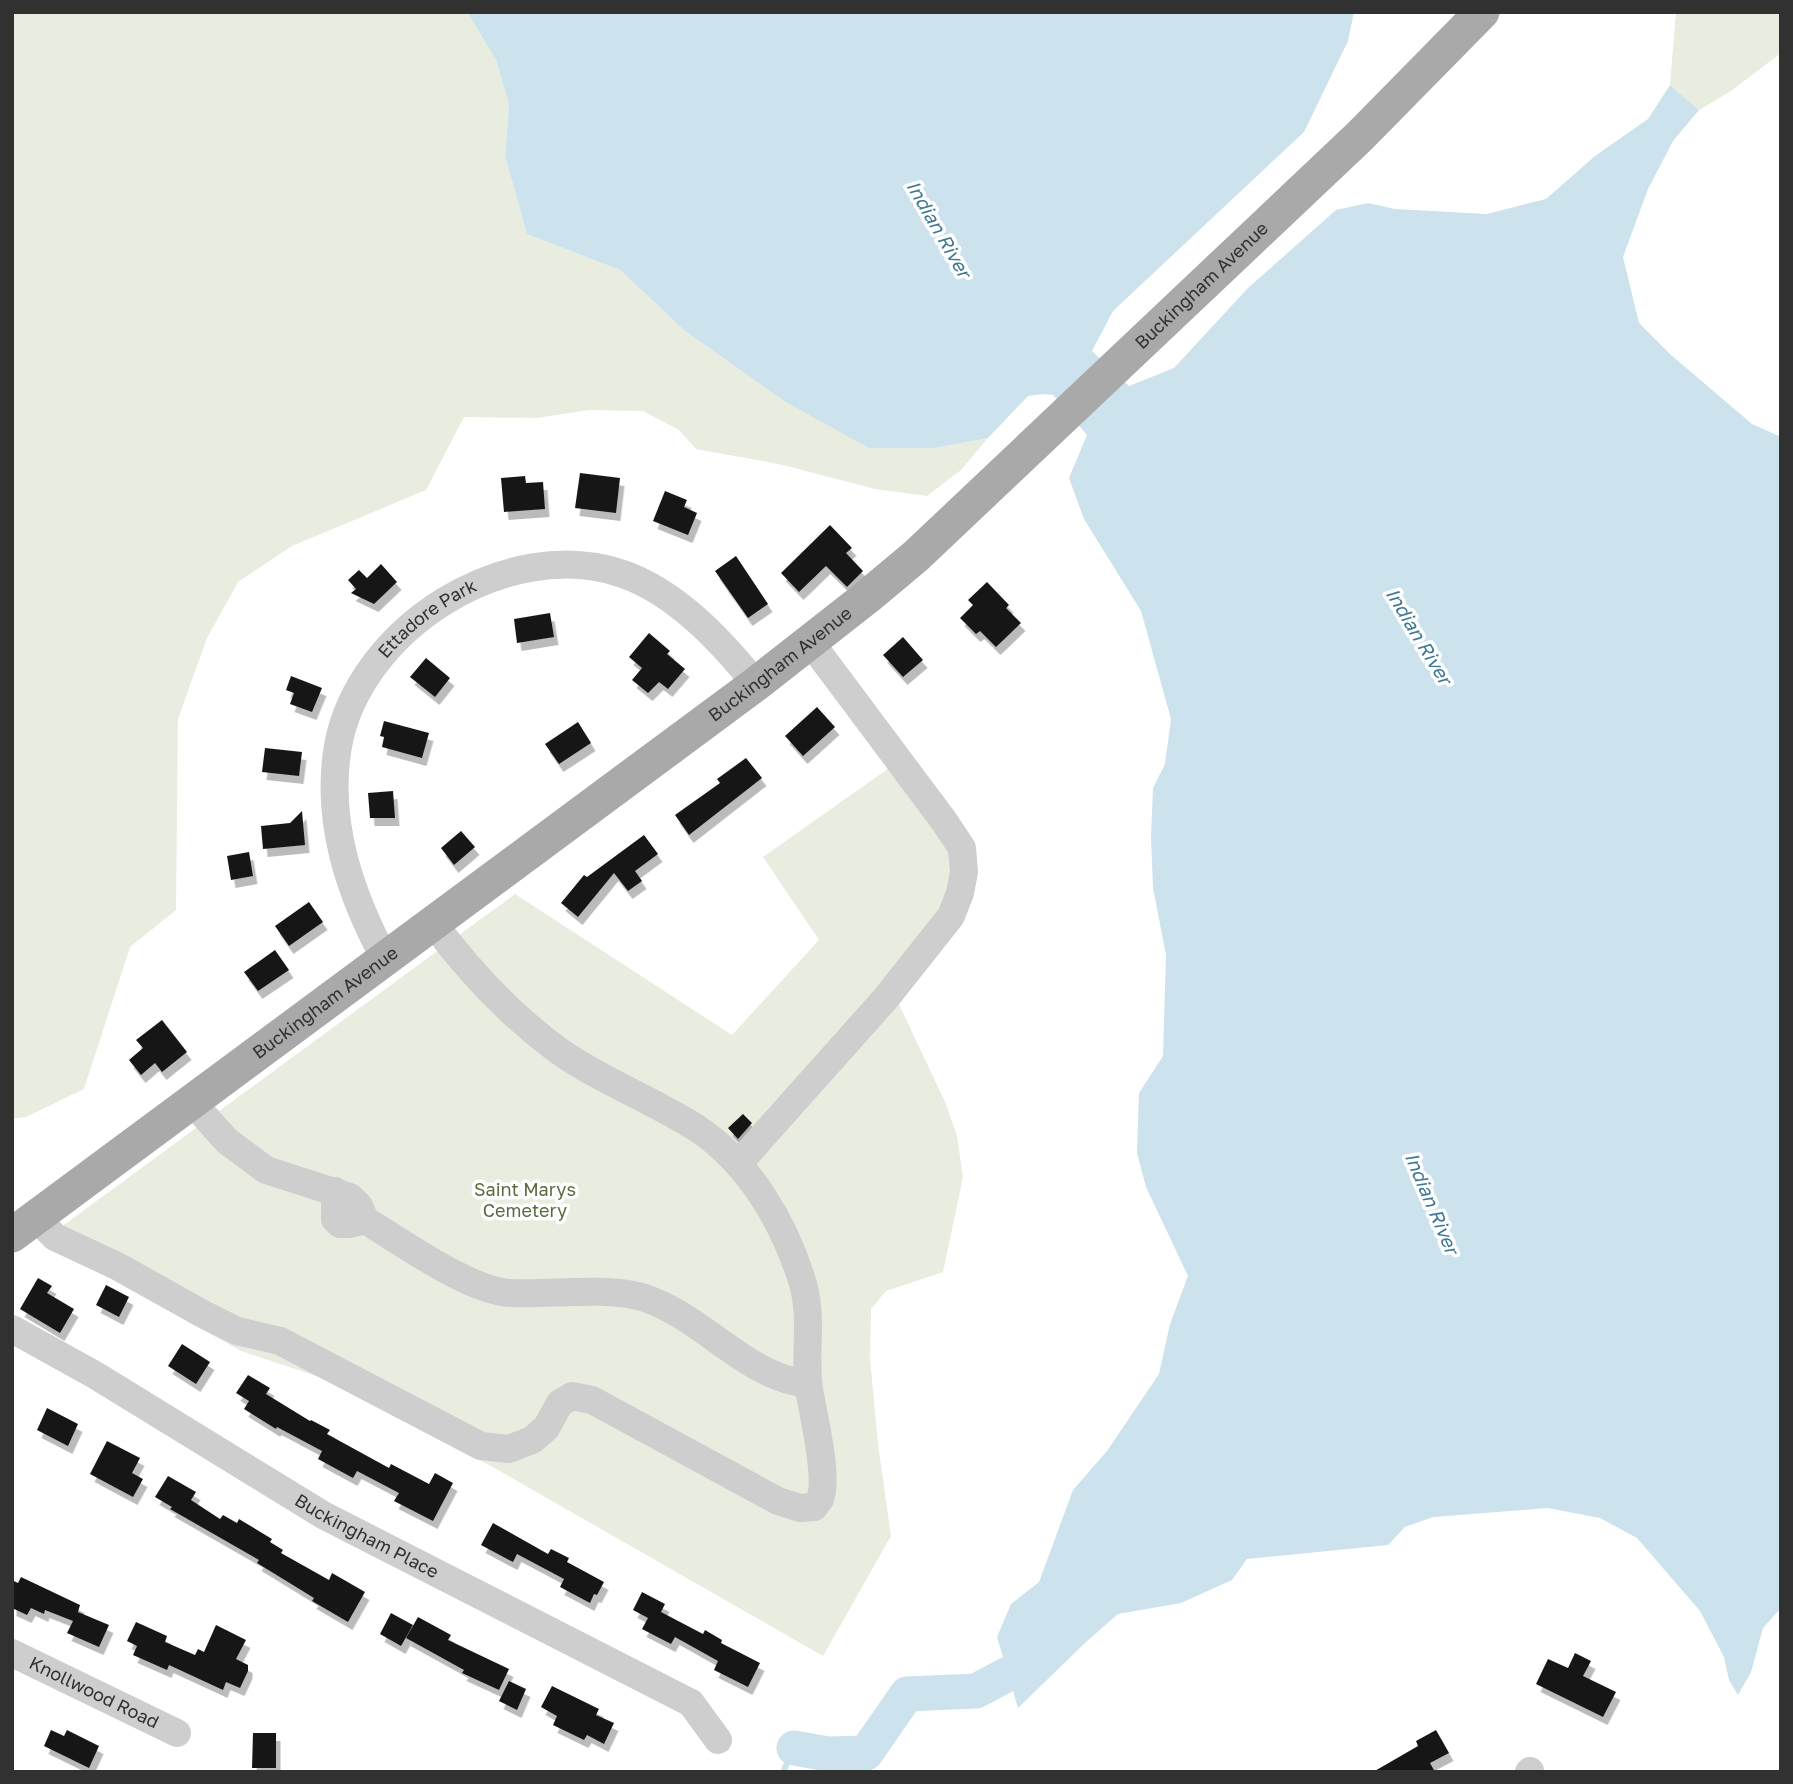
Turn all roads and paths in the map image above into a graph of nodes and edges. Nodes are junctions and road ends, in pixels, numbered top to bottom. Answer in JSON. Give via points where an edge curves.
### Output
{"nodes":[{"id":1,"x":1482,"y":12,"type":"edge"},
{"id":2,"x":811,"y":643,"type":"junction"},
{"id":3,"x":756,"y":684,"type":"junction"},
{"id":4,"x":433,"y":923,"type":"junction"},
{"id":5,"x":385,"y":959,"type":"junction"},
{"id":6,"x":192,"y":1102,"type":"junction"},
{"id":7,"x":738,"y":1164,"type":"junction"},
{"id":8,"x":24,"y":1227,"type":"edge"},
{"id":9,"x":12,"y":1329,"type":"edge"},
{"id":10,"x":808,"y":1384,"type":"junction"},
{"id":11,"x":12,"y":1653,"type":"edge"},
{"id":12,"x":177,"y":1733,"type":"dead end"},
{"id":13,"x":718,"y":1740,"type":"dead end"}],
"edges":[{"from":1,"to":2,"type":"main road","name":"Buckingham Avenue","via":[[1360,136],[916,556]]},
{"from":2,"to":3,"type":"main road","name":"Buckingham Avenue"},
{"from":2,"to":7,"type":"street","via":[[944,821],[962,848],[964,872],[951,916],[932,943]]},
{"from":3,"to":4,"type":"main road","name":"Buckingham Avenue"},
{"from":3,"to":5,"type":"street","name":"Ettadore Park","via":[[701,624],[645,584],[622,574],[595,568],[534,567],[473,585],[432,608],[383,656],[363,684],[339,744],[334,792],[339,843]]},
{"from":4,"to":5,"type":"main road","name":"Buckingham Avenue"},
{"from":4,"to":7,"type":"street","via":[[526,1026],[572,1059],[699,1130]]},
{"from":5,"to":6,"type":"main road","name":"Buckingham Avenue"},
{"from":6,"to":8,"type":"main road","name":"Buckingham Avenue"},
{"from":6,"to":10,"type":"street","via":[[227,1141],[266,1171],[350,1197],[365,1220],[477,1286],[511,1294],[557,1291],[642,1297],[673,1310],[781,1379]]},
{"from":7,"to":10,"type":"street","via":[[763,1195],[789,1244],[804,1286],[810,1325]]},
{"from":8,"to":10,"type":"street","via":[[119,1267],[237,1331],[280,1341],[481,1446],[509,1449],[532,1440],[546,1428],[560,1403],[580,1397],[778,1500],[800,1508],[814,1507],[823,1479]]},
{"from":9,"to":13,"type":"street","name":"Buckingham Place","via":[[323,1515],[691,1703]]},
{"from":11,"to":12,"type":"street","name":"Knollwood Road"}]}
